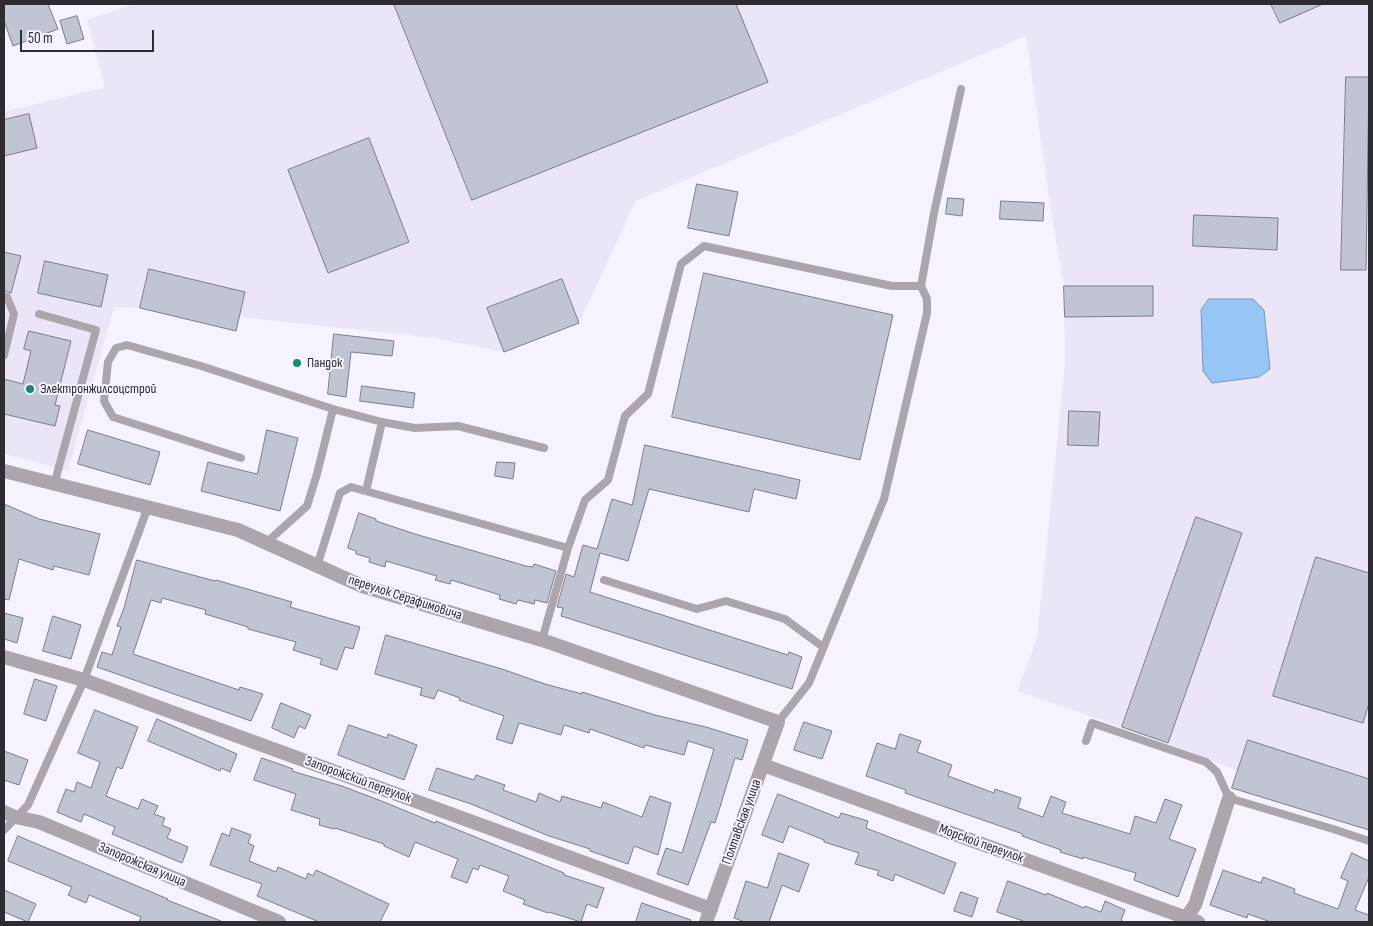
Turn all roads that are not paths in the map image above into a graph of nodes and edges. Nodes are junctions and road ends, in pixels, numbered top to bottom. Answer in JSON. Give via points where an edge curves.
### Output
{"nodes":[{"id":1,"x":961,"y":89,"type":"dead end"},
{"id":2,"x":921,"y":286,"type":"junction"},
{"id":3,"x":4,"y":296,"type":"edge"},
{"id":4,"x":39,"y":314,"type":"dead end"},
{"id":5,"x":4,"y":355,"type":"edge"},
{"id":6,"x":333,"y":409,"type":"junction"},
{"id":7,"x":382,"y":422,"type":"junction"},
{"id":8,"x":544,"y":448,"type":"dead end"},
{"id":9,"x":241,"y":458,"type":"dead end"},
{"id":10,"x":4,"y":471,"type":"edge"},
{"id":11,"x":54,"y":485,"type":"junction"},
{"id":12,"x":366,"y":491,"type":"junction"},
{"id":13,"x":148,"y":507,"type":"junction"},
{"id":14,"x":266,"y":543,"type":"junction"},
{"id":15,"x":568,"y":548,"type":"junction"},
{"id":16,"x":317,"y":566,"type":"junction"},
{"id":17,"x":604,"y":580,"type":"dead end"},
{"id":18,"x":542,"y":640,"type":"junction"},
{"id":19,"x":823,"y":647,"type":"junction"},
{"id":20,"x":4,"y":657,"type":"edge"},
{"id":21,"x":84,"y":680,"type":"junction"},
{"id":22,"x":778,"y":722,"type":"junction"},
{"id":23,"x":1086,"y":741,"type":"dead end"},
{"id":24,"x":763,"y":765,"type":"junction"},
{"id":25,"x":1229,"y":798,"type":"junction"},
{"id":26,"x":10,"y":814,"type":"edge"},
{"id":27,"x":4,"y":830,"type":"edge"},
{"id":28,"x":1369,"y":842,"type":"edge"},
{"id":29,"x":708,"y":916,"type":"edge"},
{"id":30,"x":1184,"y":920,"type":"edge"},
{"id":31,"x":278,"y":922,"type":"edge"},
{"id":32,"x":1198,"y":922,"type":"edge"}],
"edges":[{"from":1,"to":2,"type":"lane"},
{"from":2,"to":15,"type":"lane","via":[[892,286],[704,246],[681,264],[648,394],[625,416],[608,480],[585,500]]},
{"from":2,"to":19,"type":"lane","via":[[927,299],[927,313],[884,499]]},
{"from":3,"to":5,"type":"lane","via":[[14,314]]},
{"from":4,"to":11,"type":"lane","via":[[96,330]]},
{"from":6,"to":7,"type":"lane"},
{"from":6,"to":9,"type":"lane","via":[[182,360],[127,345],[116,348],[108,362],[104,401],[113,417]]},
{"from":6,"to":14,"type":"lane","via":[[307,506]]},
{"from":7,"to":8,"type":"lane","via":[[415,428],[458,426]]},
{"from":7,"to":12,"type":"lane"},
{"from":10,"to":11,"type":"street","name":"переулок Серафимовича"},
{"from":11,"to":13,"type":"street","name":"переулок Серафимовича"},
{"from":12,"to":15,"type":"lane"},
{"from":12,"to":16,"type":"lane","via":[[351,487],[340,493]]},
{"from":13,"to":14,"type":"street","name":"переулок Серафимовича","via":[[238,530]]},
{"from":13,"to":21,"type":"lane"},
{"from":14,"to":16,"type":"street","name":"переулок Серафимовича"},
{"from":15,"to":18,"type":"lane"},
{"from":16,"to":18,"type":"street","name":"переулок Серафимовича","via":[[362,586]]},
{"from":17,"to":19,"type":"lane","via":[[697,609],[726,600],[785,619]]},
{"from":18,"to":22,"type":"street","name":"переулок Серафимовича"},
{"from":19,"to":22,"type":"lane","via":[[808,682]]},
{"from":20,"to":21,"type":"street","name":"Запорожский переулок"},
{"from":21,"to":26,"type":"lane","via":[[28,805]]},
{"from":21,"to":29,"type":"street","name":"Запорожский переулок"},
{"from":22,"to":24,"type":"street","name":"Полтавская улица"},
{"from":23,"to":25,"type":"lane","via":[[1092,722],[1206,762],[1217,772]]},
{"from":24,"to":29,"type":"street","name":"Полтавская улица"},
{"from":24,"to":30,"type":"street","name":"Морской переулок"},
{"from":25,"to":28,"type":"lane"},
{"from":25,"to":30,"type":"street","via":[[1195,905]]},
{"from":26,"to":27,"type":"lane"},
{"from":26,"to":31,"type":"street","name":"Запорожская улица","via":[[39,822]]},
{"from":30,"to":32,"type":"street","name":"Морской переулок"}]}
